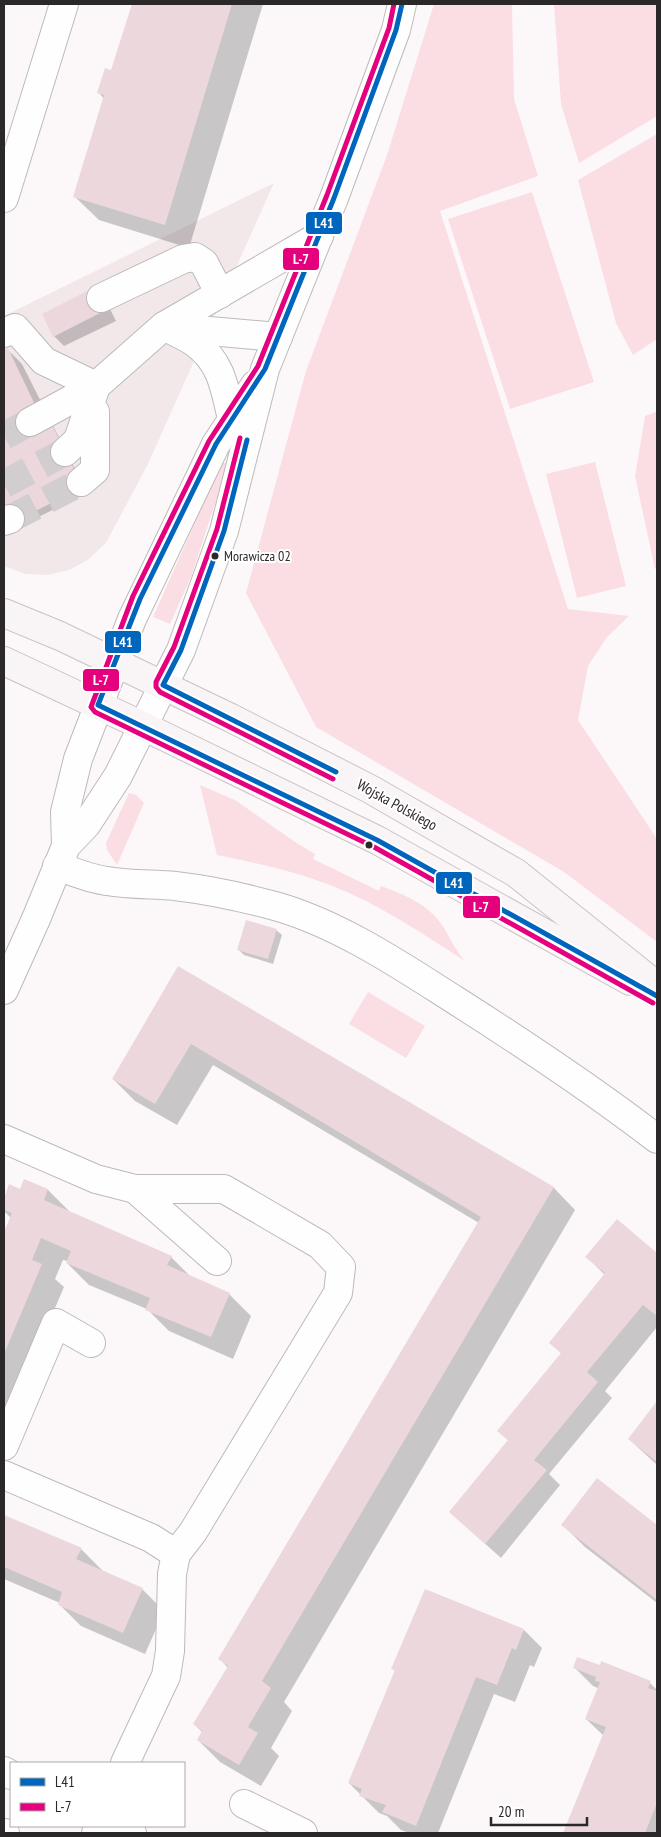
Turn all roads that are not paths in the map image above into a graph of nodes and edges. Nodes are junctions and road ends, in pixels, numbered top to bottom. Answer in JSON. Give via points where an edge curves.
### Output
{"nodes":[{"id":1,"x":64,"y":4,"type":"edge"},
{"id":2,"x":402,"y":4,"type":"edge"},
{"id":3,"x":4,"y":198,"type":"edge"},
{"id":4,"x":319,"y":236,"type":"junction"},
{"id":5,"x":220,"y":294,"type":"junction"},
{"id":6,"x":101,"y":298,"type":"dead end"},
{"id":7,"x":164,"y":326,"type":"junction"},
{"id":8,"x":4,"y":333,"type":"edge"},
{"id":9,"x":278,"y":337,"type":"junction"},
{"id":10,"x":265,"y":369,"type":"junction"},
{"id":11,"x":96,"y":386,"type":"junction"},
{"id":12,"x":232,"y":420,"type":"junction"},
{"id":13,"x":30,"y":422,"type":"tunnel mouth"},
{"id":14,"x":65,"y":452,"type":"tunnel mouth"},
{"id":15,"x":81,"y":482,"type":"tunnel mouth"},
{"id":16,"x":4,"y":613,"type":"edge"},
{"id":17,"x":4,"y":661,"type":"edge"},
{"id":18,"x":115,"y":662,"type":"junction"},
{"id":19,"x":163,"y":685,"type":"junction"},
{"id":20,"x":98,"y":706,"type":"junction"},
{"id":21,"x":143,"y":726,"type":"junction"},
{"id":22,"x":61,"y":856,"type":"junction"},
{"id":23,"x":657,"y":986,"type":"edge"},
{"id":24,"x":4,"y":990,"type":"edge"},
{"id":25,"x":657,"y":996,"type":"edge"},
{"id":26,"x":4,"y":1139,"type":"edge"},
{"id":27,"x":657,"y":1139,"type":"edge"},
{"id":28,"x":135,"y":1189,"type":"junction"},
{"id":29,"x":217,"y":1261,"type":"dead end"},
{"id":30,"x":91,"y":1343,"type":"dead end"},
{"id":31,"x":4,"y":1446,"type":"edge"},
{"id":32,"x":4,"y":1475,"type":"edge"},
{"id":33,"x":176,"y":1554,"type":"junction"},
{"id":34,"x":125,"y":1762,"type":"edge"},
{"id":35,"x":244,"y":1804,"type":"dead end"},
{"id":36,"x":120,"y":1827,"type":"edge"},
{"id":37,"x":132,"y":1833,"type":"edge"},
{"id":38,"x":302,"y":1833,"type":"edge"}],
"edges":[{"from":1,"to":3,"type":"street"},
{"from":2,"to":4,"type":"street","via":[[396,30]]},
{"from":4,"to":5,"type":"street"},
{"from":4,"to":9,"type":"street"},
{"from":5,"to":6,"type":"street","via":[[204,263],[195,258],[183,258]]},
{"from":5,"to":7,"type":"street"},
{"from":7,"to":9,"type":"street"},
{"from":7,"to":11,"type":"street"},
{"from":7,"to":12,"type":"street","via":[[196,344],[216,365]]},
{"from":8,"to":11,"type":"street","via":[[15,328],[44,361]]},
{"from":9,"to":10,"type":"street"},
{"from":10,"to":12,"type":"street"},
{"from":10,"to":19,"type":"street","via":[[224,531],[182,650]]},
{"from":11,"to":13,"type":"street"},
{"from":11,"to":14,"type":"street","via":[[78,440]]},
{"from":11,"to":15,"type":"street","via":[[95,470]]},
{"from":12,"to":18,"type":"street","via":[[216,444],[140,599]]},
{"from":16,"to":18,"type":"main road","name":"Wojska Polskiego"},
{"from":17,"to":20,"type":"main road"},
{"from":18,"to":19,"type":"main road","name":"Wojska Polskiego"},
{"from":18,"to":20,"type":"street"},
{"from":19,"to":21,"type":"street"},
{"from":19,"to":23,"type":"main road","name":"Wojska Polskiego","via":[[370,789],[516,874]]},
{"from":20,"to":21,"type":"main road"},
{"from":20,"to":22,"type":"street","via":[[75,769]]},
{"from":21,"to":22,"type":"street","via":[[105,798]]},
{"from":21,"to":25,"type":"main road","via":[[377,840]]},
{"from":22,"to":24,"type":"street"},
{"from":22,"to":27,"type":"street","via":[[94,879],[173,886],[242,898],[313,920],[357,941],[438,989],[571,1076]]},
{"from":26,"to":28,"type":"street","via":[[96,1180]]},
{"from":28,"to":29,"type":"street"},
{"from":28,"to":33,"type":"street","via":[[224,1189],[320,1245],[341,1267],[338,1293],[193,1532]]},
{"from":30,"to":31,"type":"street","via":[[56,1323]]},
{"from":32,"to":33,"type":"street","via":[[151,1538]]},
{"from":33,"to":34,"type":"street","via":[[166,1676]]},
{"from":35,"to":38,"type":"street"},
{"from":36,"to":37,"type":"street"}]}
